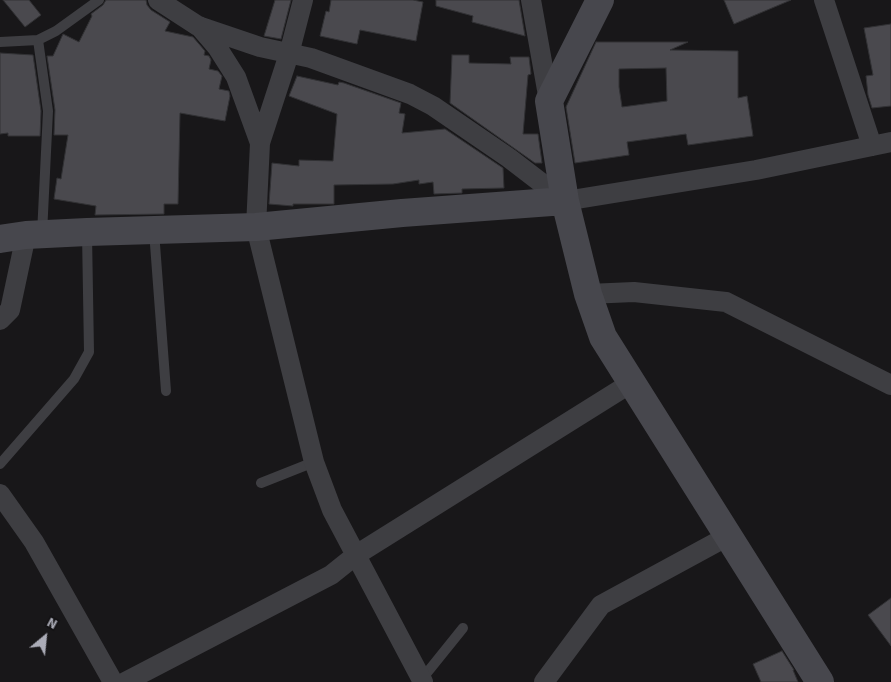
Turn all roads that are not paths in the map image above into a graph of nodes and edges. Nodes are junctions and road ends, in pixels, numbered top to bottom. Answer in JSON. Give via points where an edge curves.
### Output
{"nodes":[{"id":1,"x":99,"y":0,"type":"edge"},
{"id":2,"x":158,"y":0,"type":"edge"},
{"id":3,"x":303,"y":0,"type":"edge"},
{"id":4,"x":531,"y":0,"type":"edge"},
{"id":5,"x":600,"y":0,"type":"edge"},
{"id":6,"x":824,"y":0,"type":"edge"},
{"id":7,"x":198,"y":26,"type":"junction"},
{"id":8,"x":38,"y":40,"type":"junction"},
{"id":9,"x":0,"y":42,"type":"edge"},
{"id":10,"x":289,"y":54,"type":"junction"},
{"id":11,"x":549,"y":101,"type":"junction"},
{"id":12,"x":260,"y":143,"type":"junction"},
{"id":13,"x":882,"y":144,"type":"edge"},
{"id":14,"x":565,"y":201,"type":"junction"},
{"id":15,"x":256,"y":227,"type":"junction"},
{"id":16,"x":154,"y":230,"type":"junction"},
{"id":17,"x":88,"y":232,"type":"junction"},
{"id":18,"x":23,"y":236,"type":"edge"},
{"id":19,"x":588,"y":294,"type":"junction"},
{"id":20,"x":0,"y":320,"type":"edge"},
{"id":21,"x":631,"y":383,"type":"junction"},
{"id":22,"x":891,"y":385,"type":"edge"},
{"id":23,"x":166,"y":391,"type":"dead end"},
{"id":24,"x":314,"y":462,"type":"junction"},
{"id":25,"x":0,"y":464,"type":"edge"},
{"id":26,"x":261,"y":483,"type":"dead end"},
{"id":27,"x":0,"y":494,"type":"edge"},
{"id":28,"x":728,"y":536,"type":"junction"},
{"id":29,"x":356,"y":555,"type":"junction"},
{"id":30,"x":463,"y":628,"type":"dead end"},
{"id":31,"x":422,"y":681,"type":"edge"},
{"id":32,"x":113,"y":682,"type":"edge"},
{"id":33,"x":125,"y":682,"type":"edge"},
{"id":34,"x":544,"y":682,"type":"edge"},
{"id":35,"x":820,"y":682,"type":"edge"}],
"edges":[{"from":1,"to":8,"type":"lane"},
{"from":2,"to":7,"type":"street"},
{"from":3,"to":10,"type":"street"},
{"from":4,"to":11,"type":"street"},
{"from":5,"to":11,"type":"street"},
{"from":6,"to":13,"type":"street"},
{"from":7,"to":10,"type":"street"},
{"from":7,"to":12,"type":"street","via":[[217,47],[236,77]]},
{"from":8,"to":9,"type":"lane"},
{"from":8,"to":18,"type":"lane","via":[[48,110]]},
{"from":10,"to":12,"type":"street"},
{"from":10,"to":14,"type":"street","via":[[311,58],[410,94],[433,106]]},
{"from":11,"to":14,"type":"street"},
{"from":12,"to":15,"type":"street"},
{"from":13,"to":14,"type":"street","via":[[756,170]]},
{"from":14,"to":15,"type":"street"},
{"from":14,"to":19,"type":"street"},
{"from":15,"to":16,"type":"street"},
{"from":15,"to":24,"type":"street"},
{"from":16,"to":17,"type":"street"},
{"from":16,"to":23,"type":"lane"},
{"from":17,"to":18,"type":"street"},
{"from":17,"to":25,"type":"lane","via":[[89,352],[74,379]]},
{"from":18,"to":20,"type":"street","via":[[10,310]]},
{"from":19,"to":21,"type":"street","via":[[603,337]]},
{"from":19,"to":22,"type":"street","via":[[634,292],[726,302]]},
{"from":21,"to":28,"type":"street"},
{"from":21,"to":29,"type":"street"},
{"from":24,"to":26,"type":"lane"},
{"from":24,"to":29,"type":"street","via":[[332,510]]},
{"from":27,"to":32,"type":"street","via":[[34,542]]},
{"from":28,"to":34,"type":"street","via":[[601,605]]},
{"from":28,"to":35,"type":"street"},
{"from":29,"to":31,"type":"street"},
{"from":29,"to":33,"type":"street","via":[[331,575]]},
{"from":30,"to":31,"type":"lane"}]}
